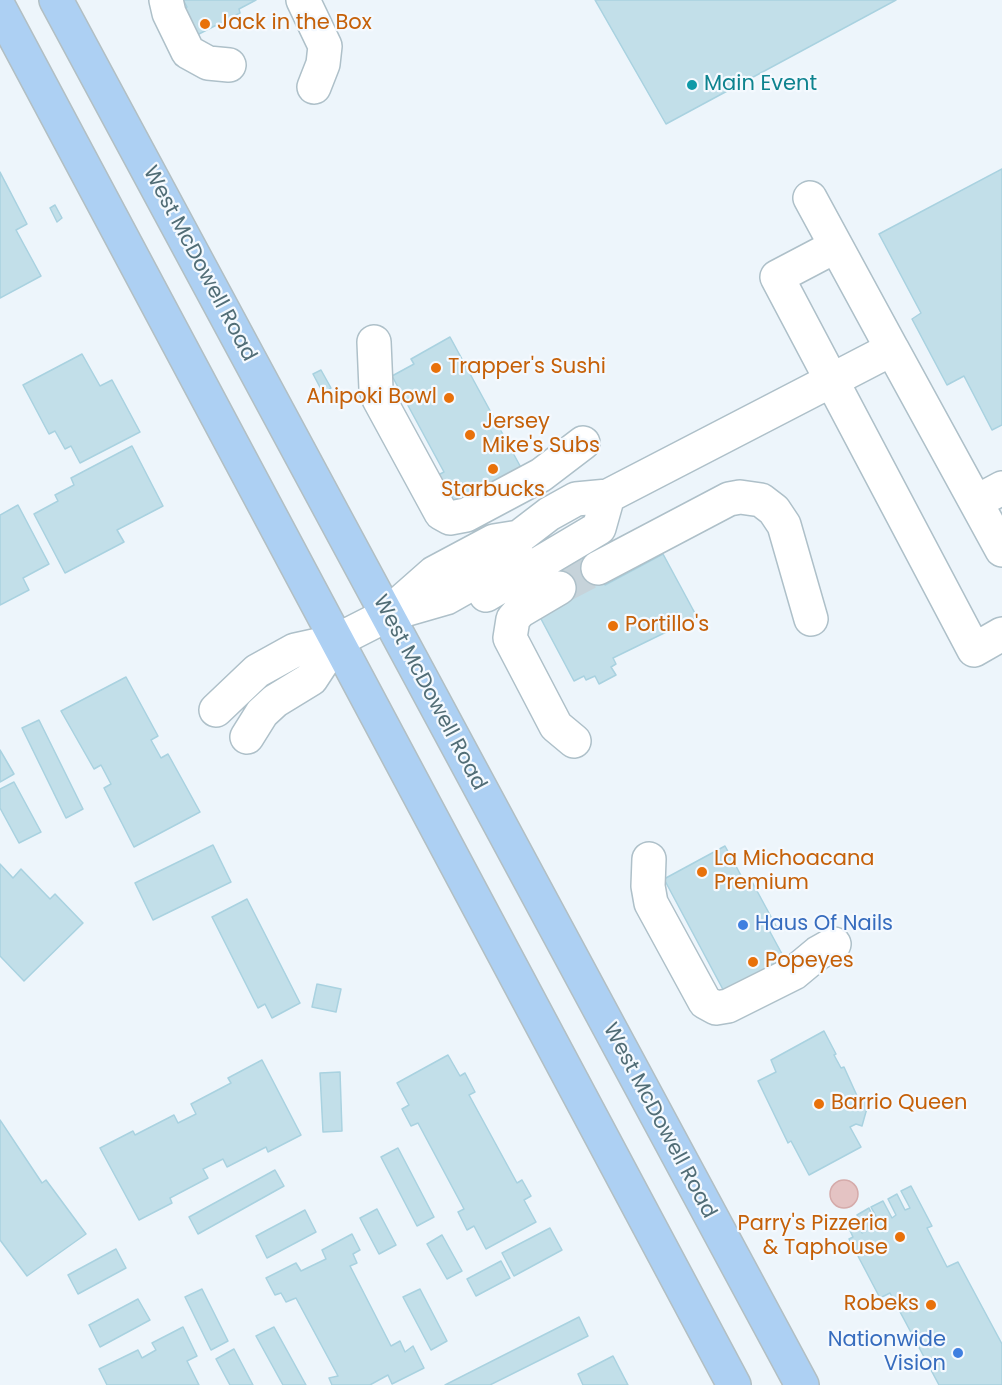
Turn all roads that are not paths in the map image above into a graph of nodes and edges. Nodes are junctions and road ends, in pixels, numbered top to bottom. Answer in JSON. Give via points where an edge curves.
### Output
{"nodes":[{"id":1,"x":56,"y":0,"type":"edge"},
{"id":2,"x":166,"y":0,"type":"edge"},
{"id":3,"x":303,"y":0,"type":"edge"},
{"id":4,"x":0,"y":9,"type":"edge"},
{"id":5,"x":229,"y":65,"type":"dead end"},
{"id":6,"x":314,"y":87,"type":"dead end"},
{"id":7,"x":810,"y":198,"type":"dead end"},
{"id":8,"x":836,"y":246,"type":"junction"},
{"id":9,"x":374,"y":342,"type":"dead end"},
{"id":10,"x":892,"y":349,"type":"junction"},
{"id":11,"x":831,"y":381,"type":"junction"},
{"id":12,"x":582,"y":443,"type":"dead end"},
{"id":13,"x":989,"y":495,"type":"edge"},
{"id":14,"x":608,"y":496,"type":"junction"},
{"id":15,"x":1002,"y":550,"type":"edge"},
{"id":16,"x":598,"y":568,"type":"tunnel mouth"},
{"id":17,"x":559,"y":588,"type":"tunnel mouth"},
{"id":18,"x":387,"y":615,"type":"junction"},
{"id":19,"x":811,"y":619,"type":"dead end"},
{"id":20,"x":1002,"y":634,"type":"edge"},
{"id":21,"x":336,"y":641,"type":"junction"},
{"id":22,"x":216,"y":710,"type":"dead end"},
{"id":23,"x":247,"y":737,"type":"dead end"},
{"id":24,"x":574,"y":741,"type":"dead end"},
{"id":25,"x":649,"y":859,"type":"dead end"},
{"id":26,"x":834,"y":944,"type":"dead end"},
{"id":27,"x":734,"y":1385,"type":"edge"},
{"id":28,"x":802,"y":1385,"type":"edge"}],
"edges":[{"from":1,"to":18,"type":"main road","name":"West McDowell Road"},
{"from":2,"to":5,"type":"lane","via":[[188,52],[208,63]]},
{"from":3,"to":6,"type":"lane","via":[[325,46]]},
{"from":4,"to":21,"type":"main road"},
{"from":7,"to":8,"type":"lane"},
{"from":8,"to":10,"type":"lane"},
{"from":8,"to":11,"type":"lane","via":[[777,277]]},
{"from":9,"to":12,"type":"lane","via":[[379,399],[441,513],[450,518],[466,515],[541,475]]},
{"from":10,"to":11,"type":"lane"},
{"from":10,"to":13,"type":"lane"},
{"from":11,"to":14,"type":"lane"},
{"from":11,"to":20,"type":"lane","via":[[974,650]]},
{"from":13,"to":15,"type":"lane"},
{"from":14,"to":18,"type":"lane","via":[[576,499],[549,514],[519,537],[511,554],[494,571],[446,598]]},
{"from":14,"to":18,"type":"lane","via":[[599,528],[474,602],[454,612]]},
{"from":16,"to":19,"type":"lane","via":[[729,499],[761,500],[774,510],[783,525]]},
{"from":17,"to":24,"type":"lane","via":[[520,610],[513,619],[510,638],[556,726]]},
{"from":18,"to":21,"type":"lane"},
{"from":18,"to":28,"type":"main road","name":"West McDowell Road"},
{"from":21,"to":22,"type":"lane","via":[[295,650],[257,671]]},
{"from":21,"to":23,"type":"lane","via":[[311,679],[275,701]]},
{"from":21,"to":27,"type":"main road"},
{"from":25,"to":26,"type":"lane","via":[[651,903],[705,1002],[716,1008],[728,1006],[794,973]]}]}
